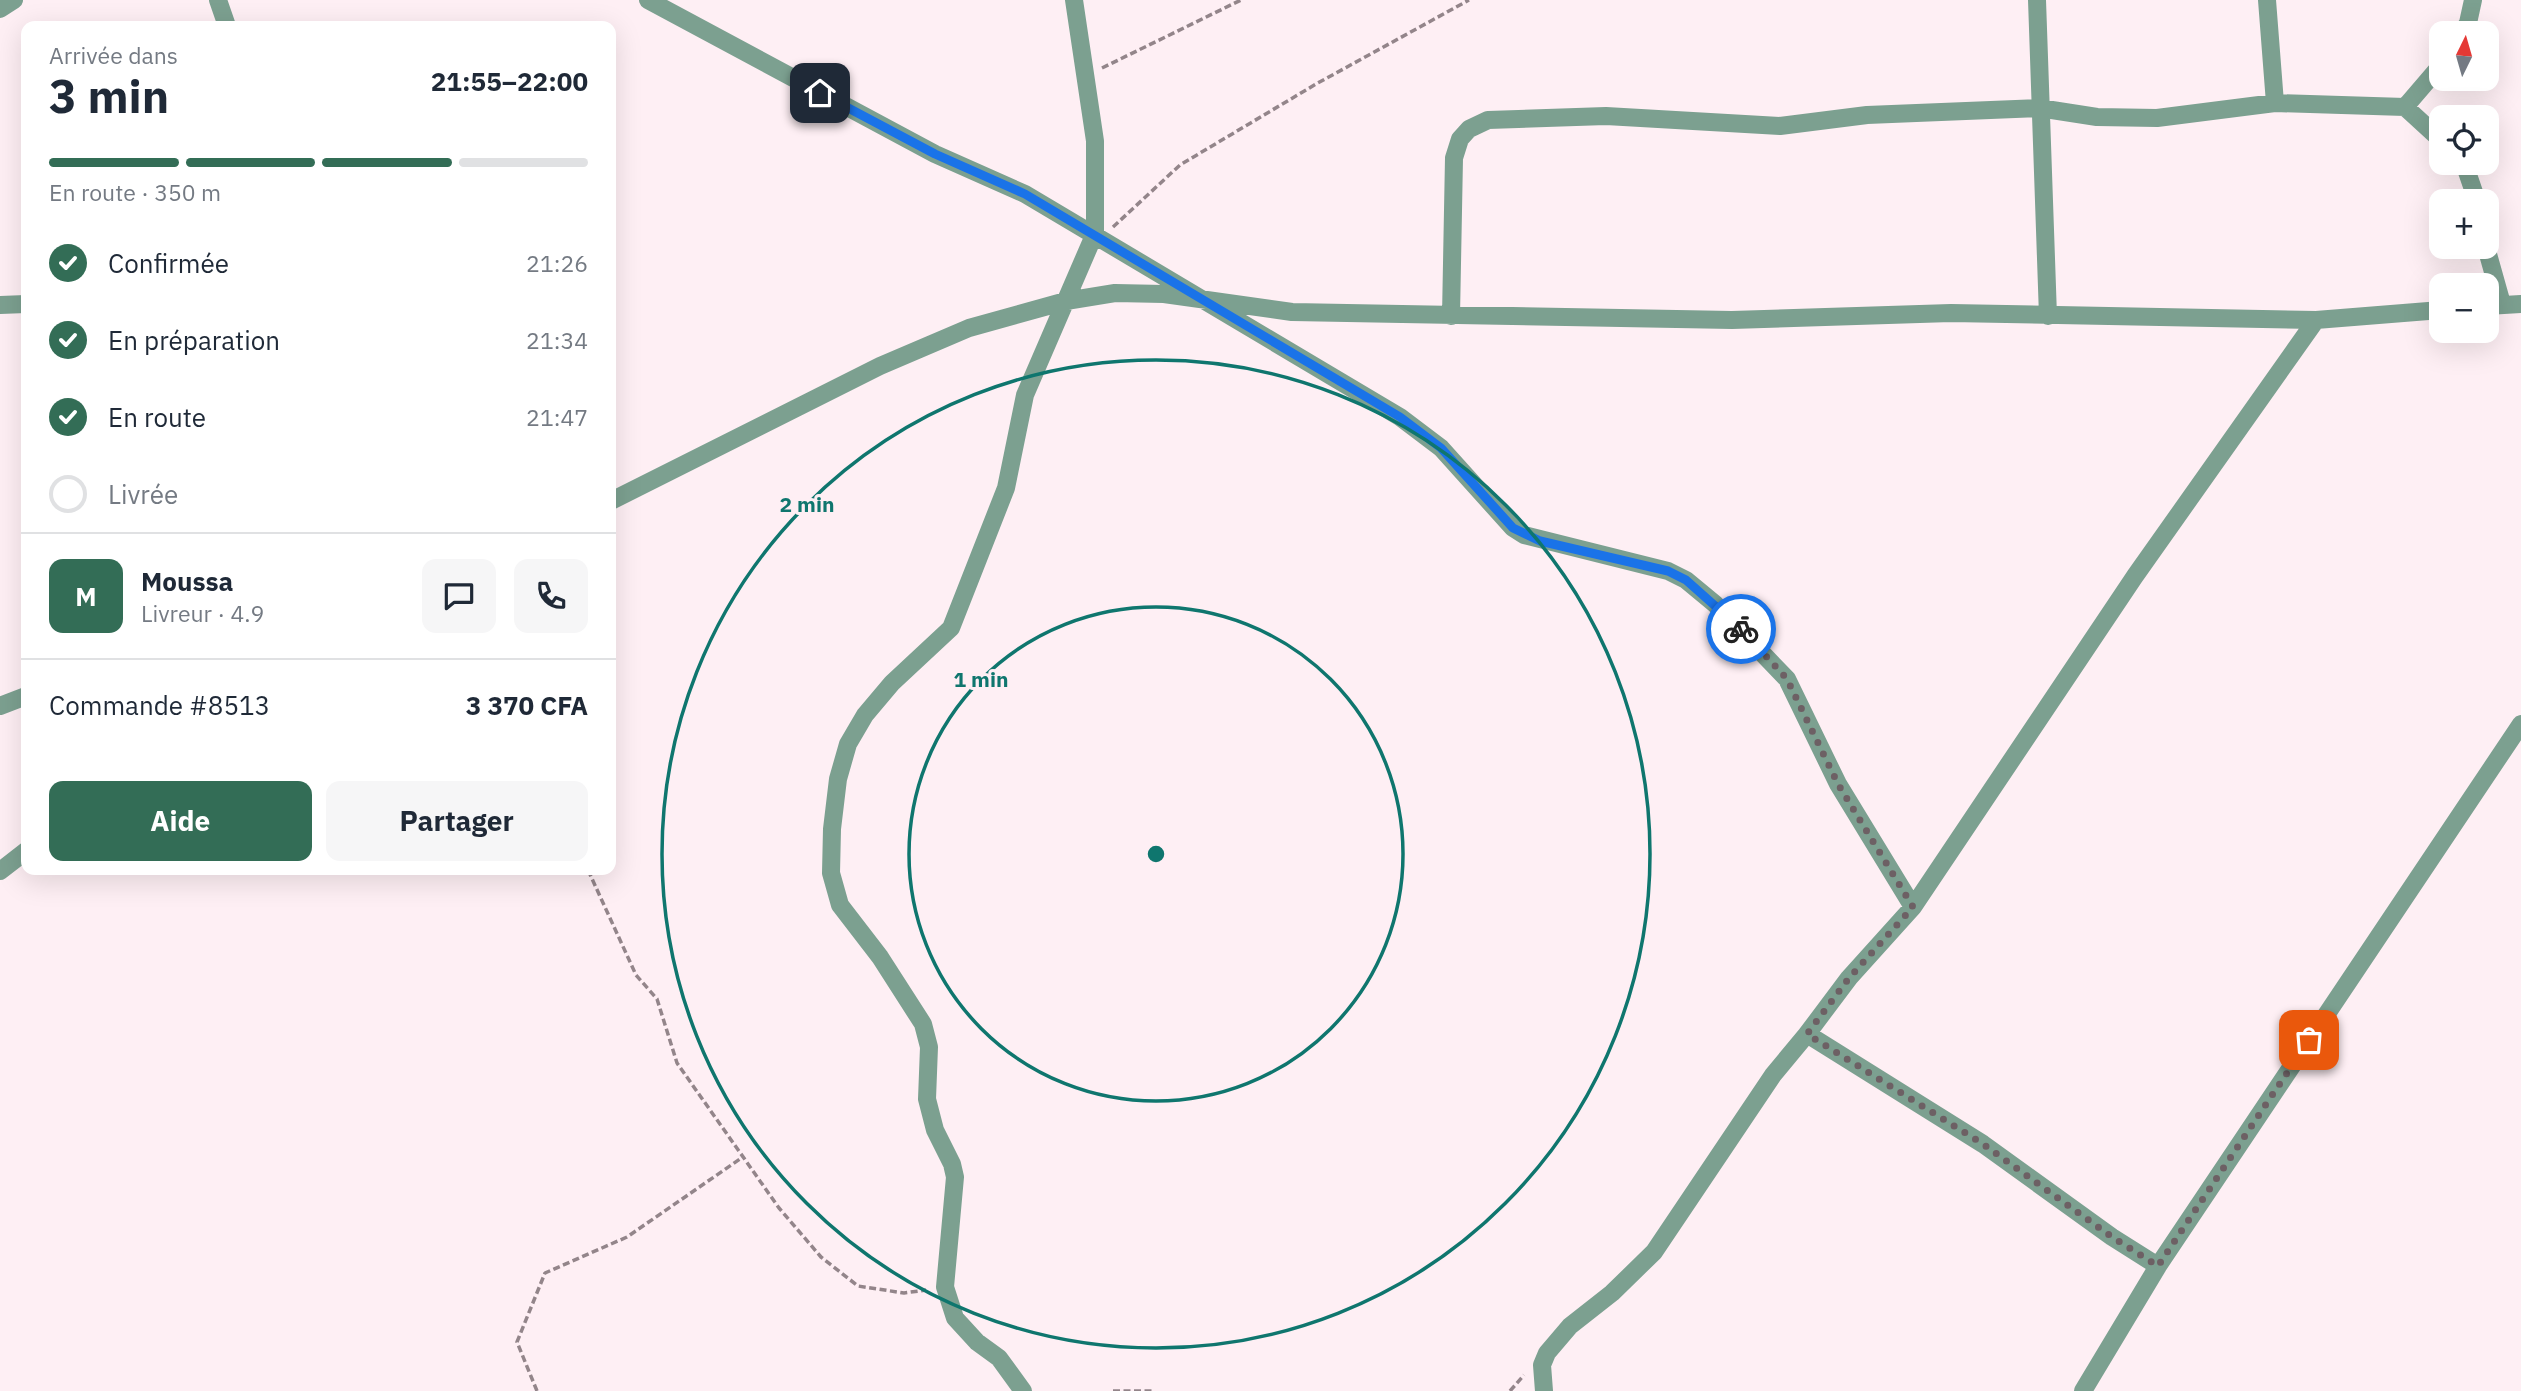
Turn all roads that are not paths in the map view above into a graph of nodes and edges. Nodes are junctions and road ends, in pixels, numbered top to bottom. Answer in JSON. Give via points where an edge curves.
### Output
{"nodes":[{"id":1,"x":14,"y":0,"type":"edge"},
{"id":2,"x":218,"y":0,"type":"edge"},
{"id":3,"x":648,"y":0,"type":"edge"},
{"id":4,"x":1074,"y":0,"type":"edge"},
{"id":5,"x":2036,"y":0,"type":"edge"},
{"id":6,"x":2267,"y":0,"type":"edge"},
{"id":7,"x":2473,"y":0,"type":"edge"},
{"id":8,"x":0,"y":9,"type":"edge"},
{"id":9,"x":225,"y":21,"type":"edge"},
{"id":10,"x":2468,"y":21,"type":"edge"},
{"id":11,"x":2429,"y":79,"type":"edge"},
{"id":12,"x":2275,"y":103,"type":"junction"},
{"id":13,"x":2405,"y":107,"type":"junction"},
{"id":14,"x":2039,"y":108,"type":"junction"},
{"id":15,"x":2429,"y":129,"type":"edge"},
{"id":16,"x":1098,"y":235,"type":"junction"},
{"id":17,"x":1202,"y":300,"type":"junction"},
{"id":18,"x":1066,"y":301,"type":"junction"},
{"id":19,"x":21,"y":304,"type":"edge"},
{"id":20,"x":2521,"y":304,"type":"edge"},
{"id":21,"x":0,"y":305,"type":"edge"},
{"id":22,"x":2499,"y":305,"type":"edge"},
{"id":23,"x":2429,"y":311,"type":"edge"},
{"id":24,"x":1451,"y":316,"type":"junction"},
{"id":25,"x":2048,"y":316,"type":"junction"},
{"id":26,"x":2316,"y":320,"type":"junction"},
{"id":27,"x":616,"y":498,"type":"edge"},
{"id":28,"x":21,"y":698,"type":"edge"},
{"id":29,"x":0,"y":706,"type":"edge"},
{"id":30,"x":2521,"y":724,"type":"edge"},
{"id":31,"x":21,"y":855,"type":"edge"},
{"id":32,"x":0,"y":871,"type":"edge"},
{"id":33,"x":1913,"y":907,"type":"junction"},
{"id":34,"x":1807,"y":1034,"type":"junction"},
{"id":35,"x":2158,"y":1266,"type":"junction"},
{"id":36,"x":1023,"y":1391,"type":"edge"},
{"id":37,"x":1544,"y":1391,"type":"edge"},
{"id":38,"x":2083,"y":1391,"type":"edge"}],
"edges":[{"from":1,"to":8,"type":"street"},
{"from":2,"to":9,"type":"street"},
{"from":3,"to":16,"type":"street","via":[[935,154],[1025,194]]},
{"from":4,"to":16,"type":"street","via":[[1095,141]]},
{"from":5,"to":14,"type":"street"},
{"from":6,"to":12,"type":"street"},
{"from":7,"to":10,"type":"street"},
{"from":11,"to":13,"type":"street"},
{"from":12,"to":13,"type":"street"},
{"from":12,"to":14,"type":"street","via":[[2157,118],[2097,117]]},
{"from":13,"to":15,"type":"street"},
{"from":14,"to":24,"type":"street","via":[[1867,115],[1780,126],[1606,116],[1488,120],[1469,128],[1454,158]]},
{"from":14,"to":25,"type":"street"},
{"from":16,"to":17,"type":"street"},
{"from":16,"to":18,"type":"street"},
{"from":17,"to":18,"type":"street","via":[[1115,293]]},
{"from":17,"to":24,"type":"street","via":[[1292,312]]},
{"from":17,"to":33,"type":"street","via":[[1411,425],[1441,448],[1513,528],[1540,541],[1668,571],[1716,604],[1787,679],[1838,784]]},
{"from":18,"to":27,"type":"street","via":[[969,328],[880,366]]},
{"from":18,"to":36,"type":"street","via":[[1026,395],[1006,488],[951,628],[865,715],[848,744],[832,829],[831,873],[840,905],[880,957],[915,1013],[929,1047],[927,1099],[934,1130],[955,1177],[945,1287],[955,1318],[999,1359]]},
{"from":19,"to":21,"type":"street"},
{"from":20,"to":22,"type":"street"},
{"from":23,"to":26,"type":"street"},
{"from":24,"to":25,"type":"street","via":[[1732,320],[1951,313]]},
{"from":25,"to":26,"type":"street"},
{"from":26,"to":33,"type":"street","via":[[2135,576]]},
{"from":28,"to":29,"type":"street"},
{"from":30,"to":35,"type":"street"},
{"from":31,"to":32,"type":"street"},
{"from":33,"to":34,"type":"street","via":[[1849,978]]},
{"from":34,"to":35,"type":"street","via":[[1983,1144]]},
{"from":34,"to":37,"type":"street","via":[[1773,1075],[1654,1252],[1546,1353]]},
{"from":35,"to":38,"type":"street"}]}
